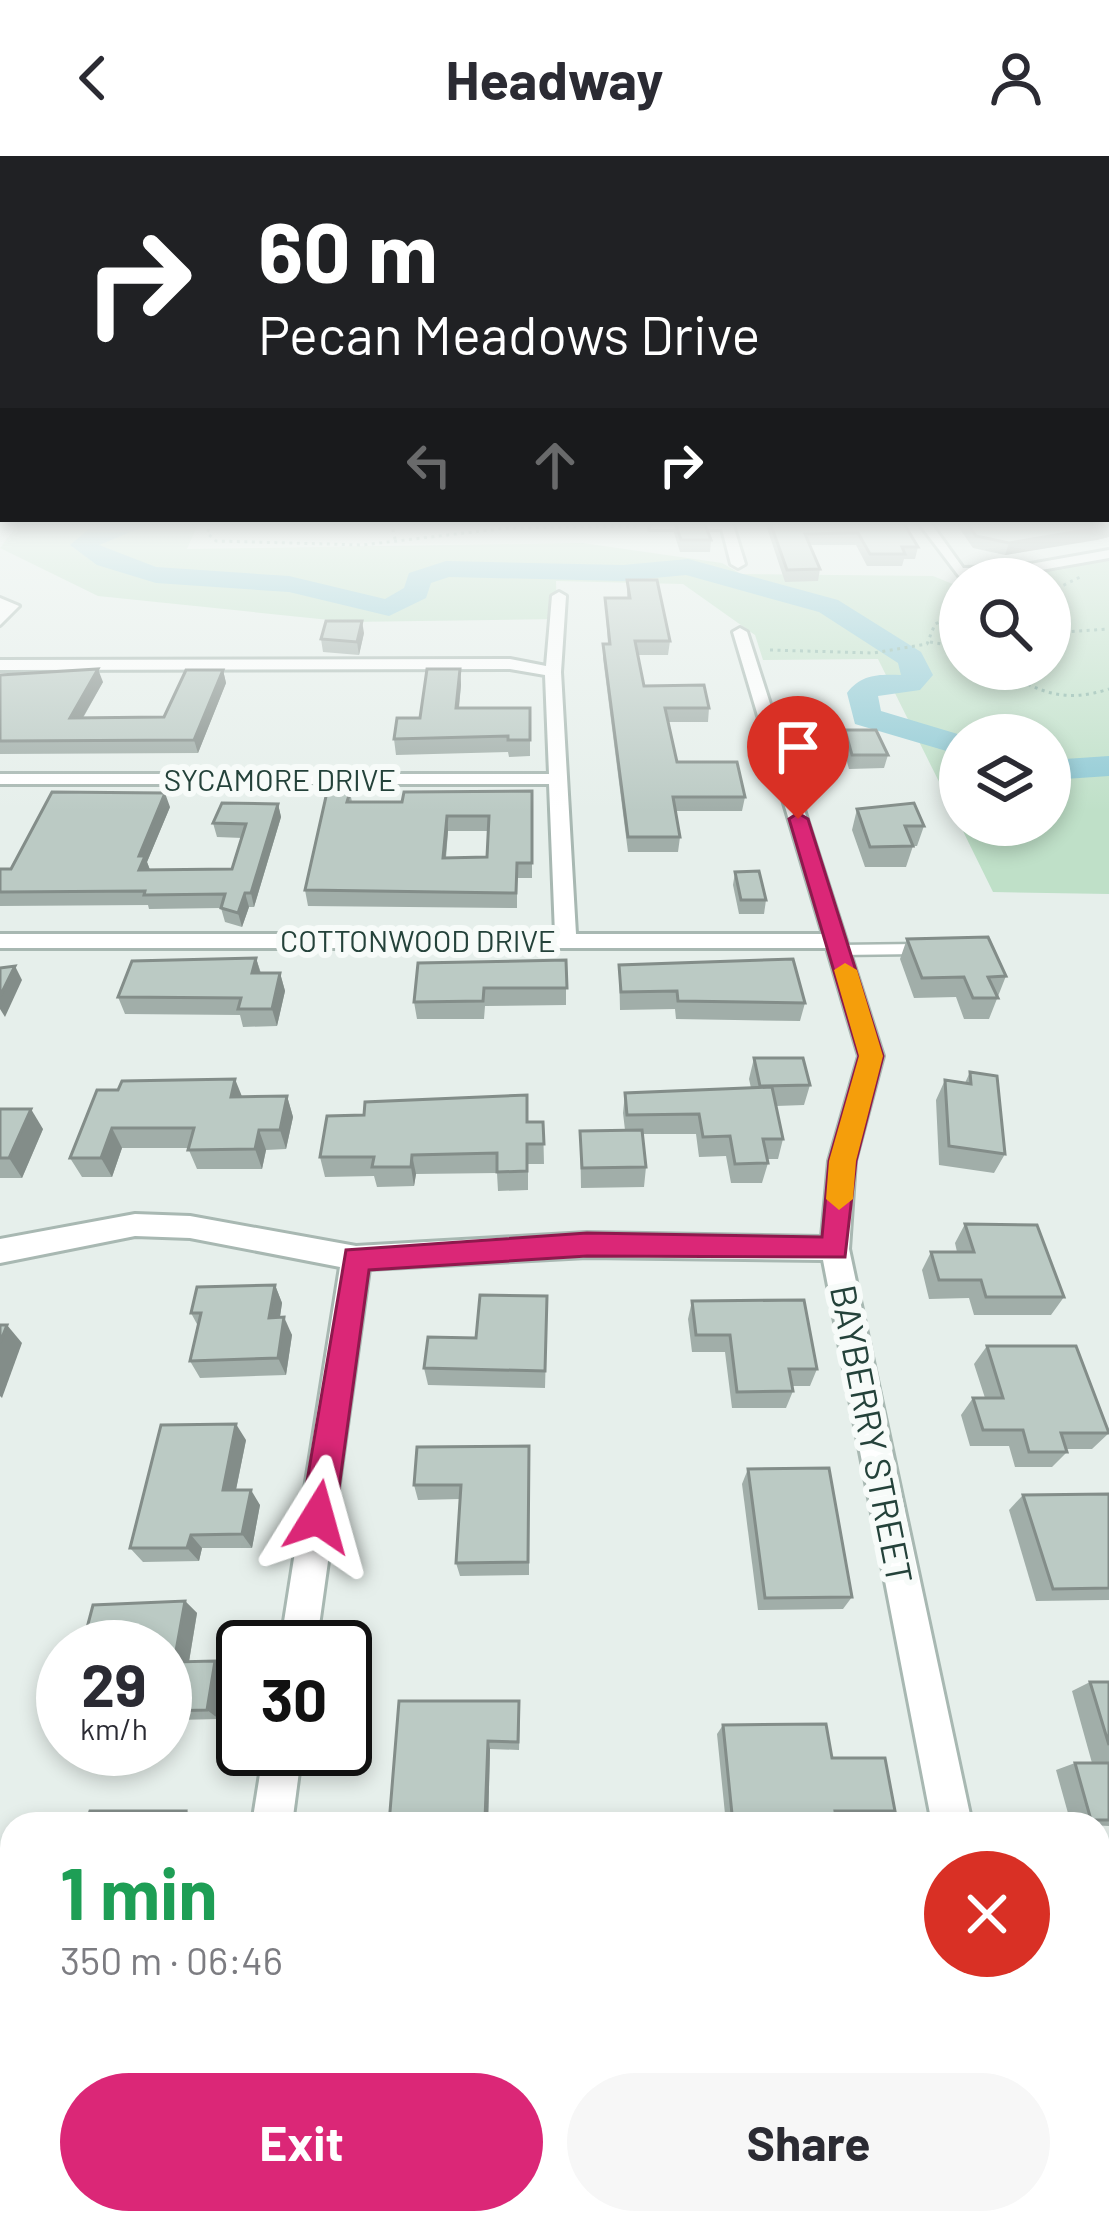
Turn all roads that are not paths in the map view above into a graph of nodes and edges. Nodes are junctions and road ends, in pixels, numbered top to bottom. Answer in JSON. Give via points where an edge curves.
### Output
{"nodes":[{"id":1,"x":557,"y":619,"type":"edge"},
{"id":2,"x":743,"y":641,"type":"road end"},
{"id":3,"x":0,"y":664,"type":"edge"},
{"id":4,"x":553,"y":672,"type":"junction"},
{"id":5,"x":0,"y":779,"type":"edge"},
{"id":6,"x":560,"y":779,"type":"junction"},
{"id":7,"x":566,"y":939,"type":"junction"},
{"id":8,"x":0,"y":941,"type":"edge"},
{"id":9,"x":838,"y":945,"type":"junction"},
{"id":10,"x":926,"y":949,"type":"edge"},
{"id":11,"x":835,"y":1249,"type":"junction"},
{"id":12,"x":0,"y":1251,"type":"edge"},
{"id":13,"x":356,"y":1258,"type":"junction"},
{"id":14,"x":302,"y":1620,"type":"edge"},
{"id":15,"x":279,"y":1776,"type":"edge"},
{"id":16,"x":274,"y":1812,"type":"edge"},
{"id":17,"x":950,"y":1812,"type":"edge"}],
"edges":[{"from":1,"to":4,"type":"street"},
{"from":2,"to":9,"type":"street","name":"BAYBERRY STREET"},
{"from":3,"to":4,"type":"street","via":[[510,664]]},
{"from":4,"to":6,"type":"street"},
{"from":5,"to":6,"type":"street","name":"SYCAMORE DRIVE"},
{"from":6,"to":7,"type":"street"},
{"from":7,"to":8,"type":"street","name":"COTTONWOOD DRIVE"},
{"from":7,"to":9,"type":"street","name":"COTTONWOOD DRIVE"},
{"from":9,"to":10,"type":"lane"},
{"from":9,"to":11,"type":"street","name":"BAYBERRY STREET","via":[[871,1056],[842,1161]]},
{"from":11,"to":13,"type":"street","via":[[587,1245]]},
{"from":11,"to":17,"type":"street","name":"BAYBERRY STREET"},
{"from":12,"to":13,"type":"street","via":[[135,1225],[190,1227]]},
{"from":13,"to":14,"type":"street"},
{"from":15,"to":16,"type":"street"}]}
